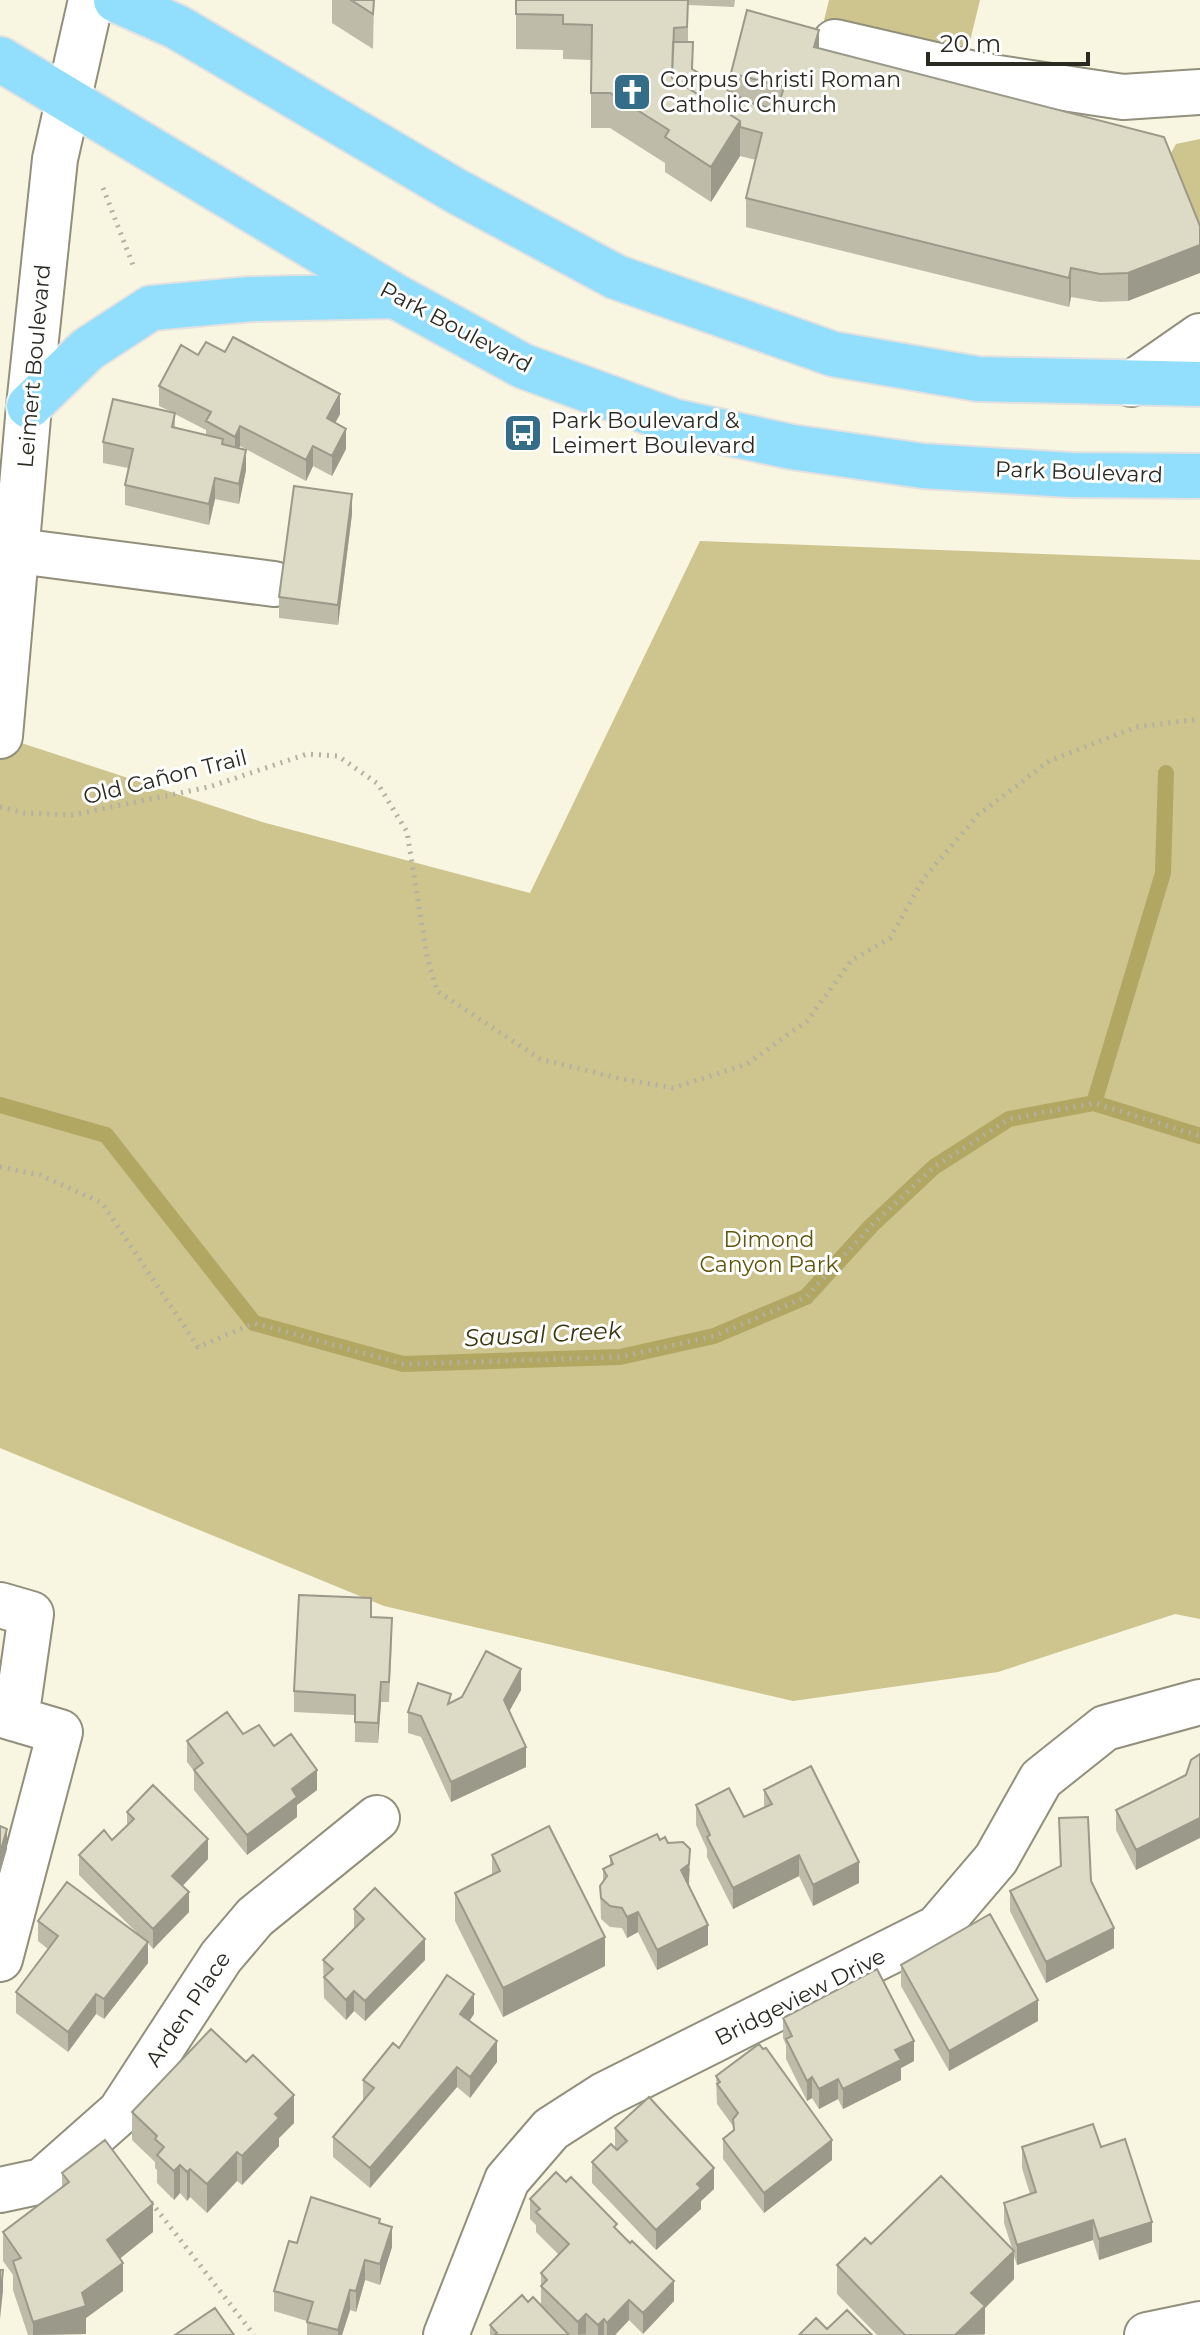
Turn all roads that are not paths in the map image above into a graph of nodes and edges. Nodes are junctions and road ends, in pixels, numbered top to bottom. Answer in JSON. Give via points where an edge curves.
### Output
{"nodes":[{"id":1,"x":91,"y":0,"type":"edge"},
{"id":2,"x":116,"y":0,"type":"edge"},
{"id":3,"x":835,"y":42,"type":"dead end"},
{"id":4,"x":0,"y":59,"type":"edge"},
{"id":5,"x":1200,"y":92,"type":"edge"},
{"id":6,"x":68,"y":100,"type":"junction"},
{"id":7,"x":395,"y":296,"type":"junction"},
{"id":8,"x":1200,"y":336,"type":"edge"},
{"id":9,"x":1131,"y":384,"type":"junction"},
{"id":10,"x":1200,"y":384,"type":"edge"},
{"id":11,"x":29,"y":406,"type":"junction"},
{"id":12,"x":1200,"y":476,"type":"edge"},
{"id":13,"x":18,"y":551,"type":"junction"},
{"id":14,"x":274,"y":584,"type":"dead end"},
{"id":15,"x":0,"y":736,"type":"edge"},
{"id":16,"x":0,"y":1605,"type":"edge"},
{"id":17,"x":1200,"y":1702,"type":"edge"},
{"id":18,"x":8,"y":1717,"type":"edge"},
{"id":19,"x":377,"y":1818,"type":"dead end"},
{"id":20,"x":0,"y":1959,"type":"edge"},
{"id":21,"x":0,"y":2190,"type":"edge"},
{"id":22,"x":1200,"y":2324,"type":"edge"},
{"id":23,"x":446,"y":2335,"type":"edge"},
{"id":24,"x":1147,"y":2335,"type":"edge"}],
"edges":[{"from":1,"to":6,"type":"street","name":"Leimert Boulevard"},
{"from":2,"to":9,"type":"main road","via":[[177,27],[456,191],[616,277],[833,354],[978,379]]},
{"from":3,"to":5,"type":"street","via":[[978,75],[1123,97]]},
{"from":4,"to":6,"type":"main road","name":"Park Boulevard"},
{"from":6,"to":7,"type":"main road","name":"Park Boulevard"},
{"from":6,"to":11,"type":"street","name":"Leimert Boulevard","via":[[55,159]]},
{"from":7,"to":11,"type":"main road","via":[[251,299],[151,308],[88,349]]},
{"from":7,"to":12,"type":"main road","name":"Park Boulevard","via":[[523,366],[673,421],[792,447],[923,466]]},
{"from":8,"to":9,"type":"street"},
{"from":9,"to":10,"type":"main road"},
{"from":11,"to":13,"type":"street","name":"Leimert Boulevard"},
{"from":13,"to":14,"type":"street"},
{"from":13,"to":15,"type":"street","name":"Leimert Boulevard"},
{"from":16,"to":18,"type":"street","via":[[31,1614]]},
{"from":17,"to":23,"type":"street","name":"Bridgeview Drive","via":[[1105,1728],[1041,1779],[996,1859],[937,1928],[604,2095],[551,2129],[507,2180]]},
{"from":18,"to":20,"type":"street","via":[[60,1732]]},
{"from":19,"to":21,"type":"street","name":"Arden Place","via":[[255,1917],[221,1957],[120,2112],[42,2181]]},
{"from":22,"to":24,"type":"street"}]}
